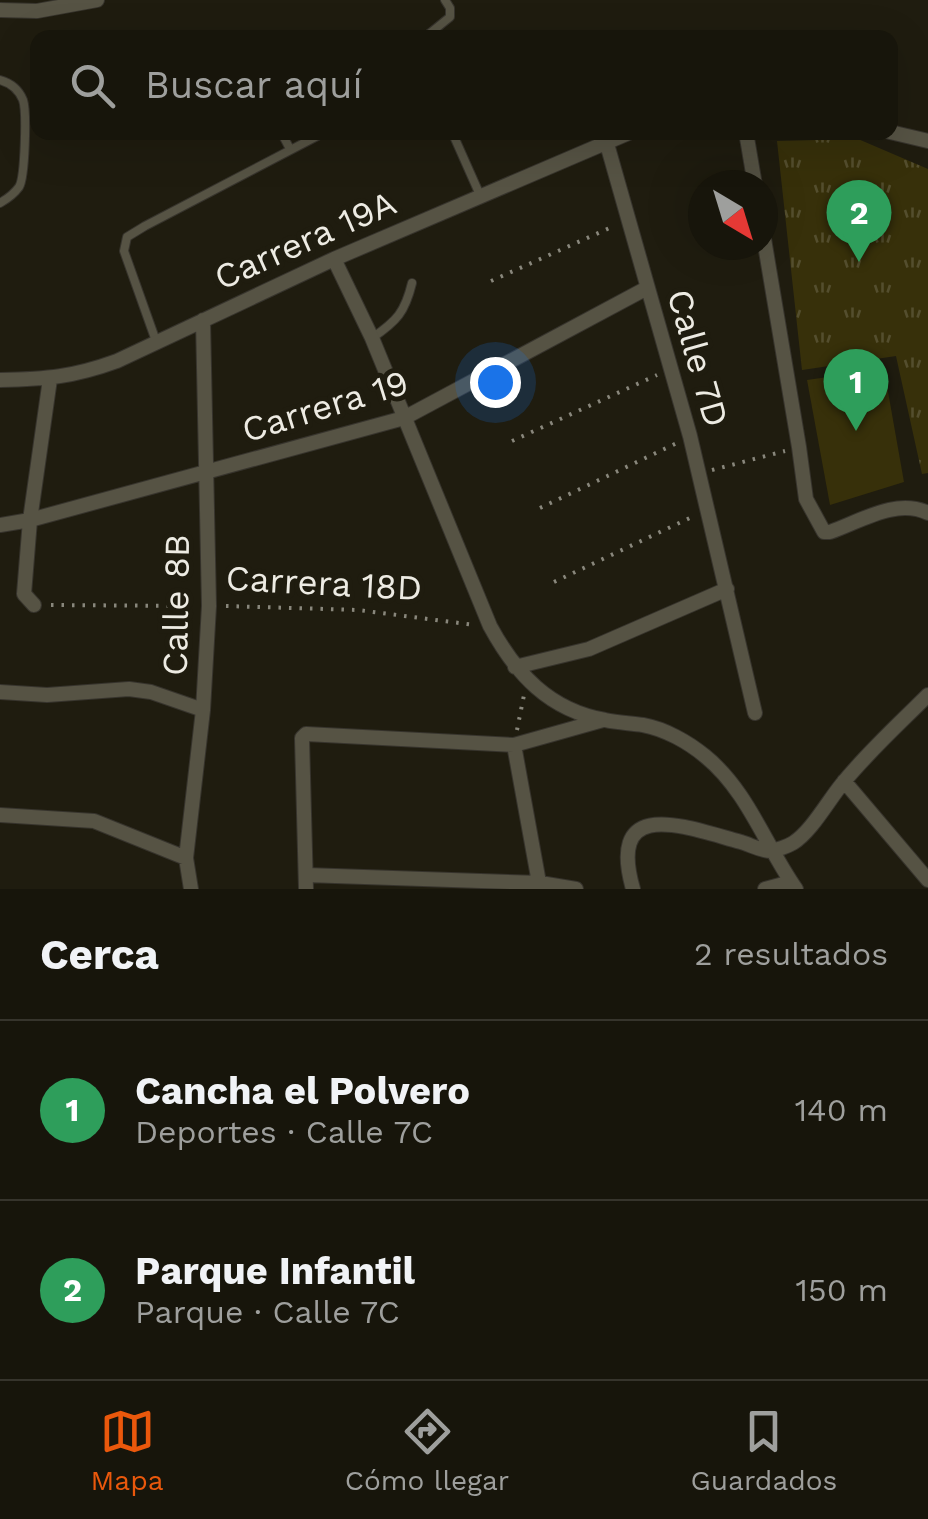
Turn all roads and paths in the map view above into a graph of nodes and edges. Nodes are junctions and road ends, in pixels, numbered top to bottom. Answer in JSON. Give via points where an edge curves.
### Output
{"nodes":[{"id":1,"x":98,"y":0,"type":"edge"},
{"id":2,"x":446,"y":0,"type":"edge"},
{"id":3,"x":0,"y":10,"type":"edge"},
{"id":4,"x":434,"y":30,"type":"edge"},
{"id":5,"x":0,"y":80,"type":"edge"},
{"id":6,"x":898,"y":134,"type":"edge"},
{"id":7,"x":285,"y":140,"type":"edge"},
{"id":8,"x":309,"y":140,"type":"edge"},
{"id":9,"x":456,"y":140,"type":"edge"},
{"id":10,"x":614,"y":140,"type":"edge"},
{"id":11,"x":747,"y":140,"type":"edge"},
{"id":12,"x":928,"y":142,"type":"edge"},
{"id":13,"x":606,"y":144,"type":"junction"},
{"id":14,"x":290,"y":149,"type":"junction"},
{"id":15,"x":752,"y":170,"type":"edge"},
{"id":16,"x":480,"y":195,"type":"junction"},
{"id":17,"x":0,"y":202,"type":"edge"},
{"id":18,"x":628,"y":220,"type":"junction"},
{"id":19,"x":334,"y":259,"type":"junction"},
{"id":20,"x":768,"y":260,"type":"edge"},
{"id":21,"x":491,"y":281,"type":"dead end"},
{"id":22,"x":412,"y":283,"type":"dead end"},
{"id":23,"x":647,"y":288,"type":"junction"},
{"id":24,"x":203,"y":320,"type":"junction"},
{"id":25,"x":372,"y":338,"type":"junction"},
{"id":26,"x":156,"y":341,"type":"junction"},
{"id":27,"x":670,"y":369,"type":"junction"},
{"id":28,"x":50,"y":379,"type":"junction"},
{"id":29,"x":0,"y":380,"type":"edge"},
{"id":30,"x":404,"y":418,"type":"junction"},
{"id":31,"x":690,"y":436,"type":"junction"},
{"id":32,"x":512,"y":441,"type":"dead end"},
{"id":33,"x":800,"y":447,"type":"junction"},
{"id":34,"x":206,"y":474,"type":"junction"},
{"id":35,"x":698,"y":474,"type":"junction"},
{"id":36,"x":540,"y":508,"type":"dead end"},
{"id":37,"x":707,"y":510,"type":"junction"},
{"id":38,"x":928,"y":514,"type":"edge"},
{"id":39,"x":30,"y":520,"type":"junction"},
{"id":40,"x":0,"y":525,"type":"edge"},
{"id":41,"x":554,"y":582,"type":"dead end"},
{"id":42,"x":727,"y":589,"type":"junction"},
{"id":43,"x":34,"y":605,"type":"joint"},
{"id":44,"x":210,"y":606,"type":"junction"},
{"id":45,"x":490,"y":626,"type":"junction"},
{"id":46,"x":515,"y":668,"type":"junction"},
{"id":47,"x":527,"y":680,"type":"junction"},
{"id":48,"x":0,"y":692,"type":"edge"},
{"id":49,"x":928,"y":695,"type":"edge"},
{"id":50,"x":203,"y":710,"type":"junction"},
{"id":51,"x":754,"y":713,"type":"dead end"},
{"id":52,"x":603,"y":720,"type":"junction"},
{"id":53,"x":514,"y":744,"type":"junction"},
{"id":54,"x":844,"y":780,"type":"junction"},
{"id":55,"x":0,"y":815,"type":"edge"},
{"id":56,"x":772,"y":851,"type":"junction"},
{"id":57,"x":186,"y":858,"type":"junction"},
{"id":58,"x":928,"y":880,"type":"edge"},
{"id":59,"x":306,"y":882,"type":"edge"},
{"id":60,"x":540,"y":886,"type":"edge"},
{"id":61,"x":794,"y":886,"type":"edge"},
{"id":62,"x":190,"y":889,"type":"edge"},
{"id":63,"x":576,"y":889,"type":"edge"},
{"id":64,"x":633,"y":889,"type":"edge"},
{"id":65,"x":764,"y":889,"type":"edge"}],
"edges":[{"from":1,"to":3,"type":"street"},
{"from":2,"to":4,"type":"lane","via":[[450,17]]},
{"from":5,"to":17,"type":"lane","via":[[9,82],[25,106],[22,184]]},
{"from":6,"to":12,"type":"street"},
{"from":7,"to":14,"type":"lane"},
{"from":8,"to":14,"type":"lane"},
{"from":9,"to":16,"type":"lane"},
{"from":10,"to":13,"type":"street","name":"Carrera 19A"},
{"from":11,"to":15,"type":"street"},
{"from":13,"to":16,"type":"street","name":"Carrera 19A"},
{"from":13,"to":18,"type":"street","name":"Calle 7D"},
{"from":14,"to":26,"type":"lane","via":[[127,237],[124,252]]},
{"from":16,"to":19,"type":"street","name":"Carrera 19A"},
{"from":18,"to":21,"type":"path"},
{"from":18,"to":23,"type":"street","name":"Calle 7D"},
{"from":19,"to":24,"type":"street","name":"Carrera 19A"},
{"from":19,"to":25,"type":"street"},
{"from":20,"to":33,"type":"street"},
{"from":22,"to":25,"type":"lane","via":[[400,316]]},
{"from":23,"to":27,"type":"street","name":"Calle 7D"},
{"from":23,"to":30,"type":"street","name":"Carrera 19"},
{"from":24,"to":26,"type":"street","name":"Carrera 19A"},
{"from":24,"to":34,"type":"street","name":"Calle 8B"},
{"from":25,"to":30,"type":"street"},
{"from":26,"to":28,"type":"street","name":"Carrera 19A","via":[[84,373]]},
{"from":27,"to":31,"type":"street","name":"Calle 7D"},
{"from":27,"to":32,"type":"path"},
{"from":28,"to":29,"type":"street","name":"Carrera 19A"},
{"from":28,"to":39,"type":"street"},
{"from":30,"to":34,"type":"street","name":"Carrera 19"},
{"from":30,"to":45,"type":"street"},
{"from":31,"to":35,"type":"street","name":"Calle 7D"},
{"from":31,"to":36,"type":"path"},
{"from":33,"to":35,"type":"path"},
{"from":33,"to":38,"type":"street","via":[[806,499],[824,532],[897,506]]},
{"from":34,"to":39,"type":"street","name":"Carrera 19"},
{"from":34,"to":44,"type":"street","name":"Calle 8B"},
{"from":35,"to":37,"type":"street","name":"Calle 7D"},
{"from":37,"to":41,"type":"path"},
{"from":37,"to":42,"type":"street","name":"Calle 7D"},
{"from":39,"to":40,"type":"street","name":"Carrera 19"},
{"from":39,"to":43,"type":"street","via":[[24,594]]},
{"from":42,"to":46,"type":"street","via":[[590,649]]},
{"from":42,"to":51,"type":"street","name":"Calle 7D"},
{"from":43,"to":44,"type":"path","name":"Carrera 18D"},
{"from":44,"to":45,"type":"path","name":"Carrera 18D","via":[[358,610]]},
{"from":44,"to":50,"type":"street","name":"Calle 8B"},
{"from":45,"to":46,"type":"street"},
{"from":46,"to":47,"type":"street"},
{"from":47,"to":52,"type":"street","via":[[552,700]]},
{"from":47,"to":53,"type":"path"},
{"from":48,"to":50,"type":"street","via":[[128,689]]},
{"from":49,"to":54,"type":"street"},
{"from":50,"to":57,"type":"street","name":"Calle 8B"},
{"from":52,"to":53,"type":"street"},
{"from":52,"to":56,"type":"street","via":[[647,725],[704,755],[752,812]]},
{"from":53,"to":59,"type":"street","via":[[303,735]]},
{"from":53,"to":60,"type":"street"},
{"from":54,"to":56,"type":"street","via":[[801,836]]},
{"from":54,"to":58,"type":"street"},
{"from":55,"to":57,"type":"street","via":[[94,822]]},
{"from":56,"to":61,"type":"street"},
{"from":56,"to":64,"type":"street","via":[[682,826],[646,826],[632,835],[626,858]]},
{"from":57,"to":62,"type":"street","name":"Calle 8B"},
{"from":59,"to":60,"type":"street"},
{"from":60,"to":63,"type":"street"},
{"from":61,"to":65,"type":"street"}]}
